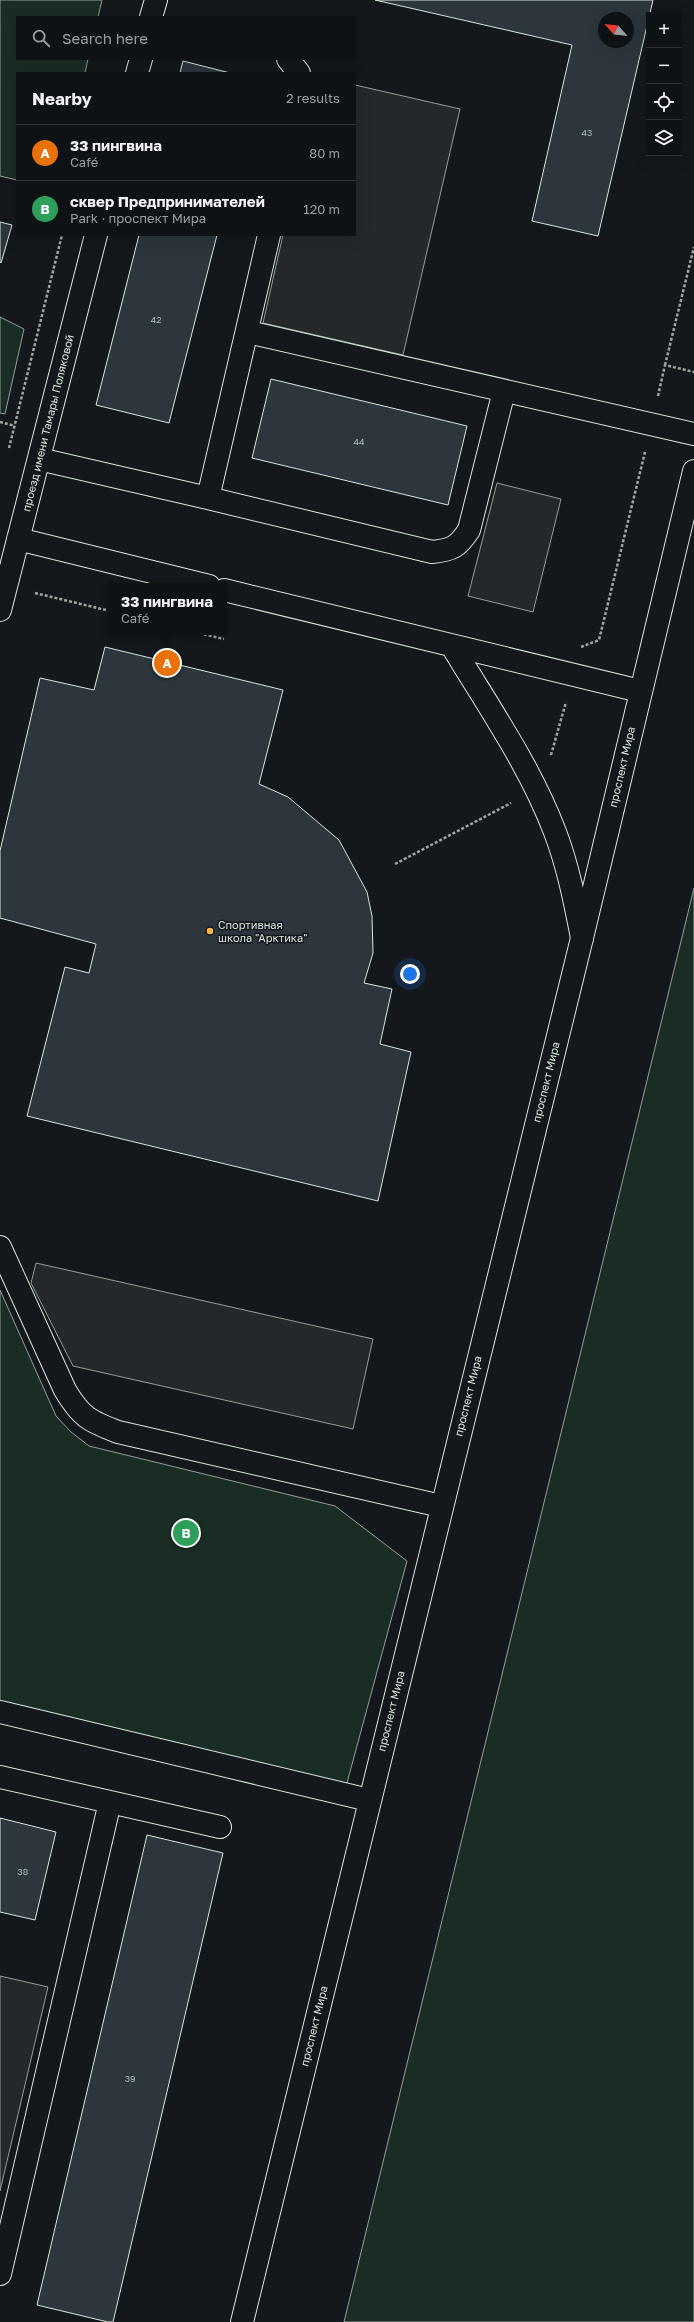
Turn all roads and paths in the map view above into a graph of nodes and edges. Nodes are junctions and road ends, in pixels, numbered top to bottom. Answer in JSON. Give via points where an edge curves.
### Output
{"nodes":[{"id":1,"x":156,"y":0,"type":"edge"},
{"id":2,"x":151,"y":16,"type":"edge"},
{"id":3,"x":141,"y":60,"type":"edge"},
{"id":4,"x":289,"y":60,"type":"edge"},
{"id":5,"x":137,"y":72,"type":"edge"},
{"id":6,"x":298,"y":72,"type":"edge"},
{"id":7,"x":62,"y":236,"type":"edge"},
{"id":8,"x":96,"y":236,"type":"edge"},
{"id":9,"x":269,"y":236,"type":"edge"},
{"id":10,"x":694,"y":248,"type":"edge"},
{"id":11,"x":248,"y":332,"type":"junction"},
{"id":12,"x":665,"y":365,"type":"junction"},
{"id":13,"x":694,"y":372,"type":"edge"},
{"id":14,"x":504,"y":391,"type":"junction"},
{"id":15,"x":0,"y":422,"type":"edge"},
{"id":16,"x":651,"y":425,"type":"junction"},
{"id":17,"x":15,"y":426,"type":"junction"},
{"id":18,"x":694,"y":434,"type":"edge"},
{"id":19,"x":9,"y":449,"type":"dead end"},
{"id":20,"x":39,"y":459,"type":"junction"},
{"id":21,"x":694,"y":471,"type":"edge"},
{"id":22,"x":208,"y":498,"type":"junction"},
{"id":23,"x":18,"y":539,"type":"junction"},
{"id":24,"x":197,"y":583,"type":"edge"},
{"id":25,"x":6,"y":586,"type":"junction"},
{"id":26,"x":227,"y":591,"type":"edge"},
{"id":27,"x":0,"y":610,"type":"edge"},
{"id":28,"x":107,"y":610,"type":"edge"},
{"id":29,"x":207,"y":635,"type":"edge"},
{"id":30,"x":224,"y":639,"type":"dead end"},
{"id":31,"x":452,"y":646,"type":"junction"},
{"id":32,"x":573,"y":675,"type":"junction"},
{"id":33,"x":640,"y":691,"type":"junction"},
{"id":34,"x":536,"y":789,"type":"junction"},
{"id":35,"x":395,"y":864,"type":"dead end"},
{"id":36,"x":582,"y":938,"type":"junction"},
{"id":37,"x":0,"y":1247,"type":"edge"},
{"id":38,"x":441,"y":1506,"type":"junction"},
{"id":39,"x":0,"y":1712,"type":"edge"},
{"id":40,"x":0,"y":1777,"type":"edge"},
{"id":41,"x":369,"y":1800,"type":"junction"},
{"id":42,"x":110,"y":1802,"type":"junction"},
{"id":43,"x":220,"y":1827,"type":"dead end"},
{"id":44,"x":0,"y":2274,"type":"edge"},
{"id":45,"x":242,"y":2322,"type":"edge"}],
"edges":[{"from":1,"to":2,"type":"main road"},
{"from":3,"to":5,"type":"main road"},
{"from":4,"to":6,"type":"main road"},
{"from":7,"to":17,"type":"path"},
{"from":8,"to":20,"type":"main road","name":"проезд имени Тамары Поляковой"},
{"from":9,"to":11,"type":"main road"},
{"from":10,"to":12,"type":"path"},
{"from":11,"to":14,"type":"main road"},
{"from":11,"to":22,"type":"main road"},
{"from":12,"to":13,"type":"path"},
{"from":12,"to":16,"type":"path"},
{"from":14,"to":16,"type":"main road"},
{"from":14,"to":22,"type":"main road","via":[[469,530],[460,543],[447,550],[432,552]]},
{"from":15,"to":17,"type":"path"},
{"from":16,"to":18,"type":"main road"},
{"from":16,"to":32,"type":"path","via":[[598,640],[581,647]]},
{"from":17,"to":19,"type":"path"},
{"from":20,"to":22,"type":"main road"},
{"from":20,"to":23,"type":"main road","name":"проезд имени Тамары Поляковой"},
{"from":21,"to":33,"type":"main road","name":"проспект Мира"},
{"from":23,"to":24,"type":"main road"},
{"from":23,"to":25,"type":"main road","name":"проезд имени Тамары Поляковой"},
{"from":25,"to":27,"type":"main road","name":"проезд имени Тамары Поляковой"},
{"from":25,"to":28,"type":"path"},
{"from":26,"to":31,"type":"main road"},
{"from":29,"to":30,"type":"path"},
{"from":31,"to":32,"type":"main road"},
{"from":31,"to":34,"type":"main road"},
{"from":32,"to":33,"type":"main road"},
{"from":32,"to":34,"type":"path","via":[[550,760],[551,779]]},
{"from":33,"to":36,"type":"main road","name":"проспект Мира"},
{"from":34,"to":35,"type":"path"},
{"from":34,"to":36,"type":"main road","via":[[555,832],[571,882]]},
{"from":36,"to":38,"type":"main road","name":"проспект Мира"},
{"from":37,"to":38,"type":"main road","via":[[65,1390],[74,1406],[90,1421],[118,1432]]},
{"from":38,"to":41,"type":"main road","name":"проспект Мира"},
{"from":39,"to":41,"type":"main road"},
{"from":40,"to":42,"type":"main road"},
{"from":41,"to":45,"type":"main road","name":"проспект Мира"},
{"from":42,"to":43,"type":"main road"},
{"from":42,"to":44,"type":"main road"}]}
